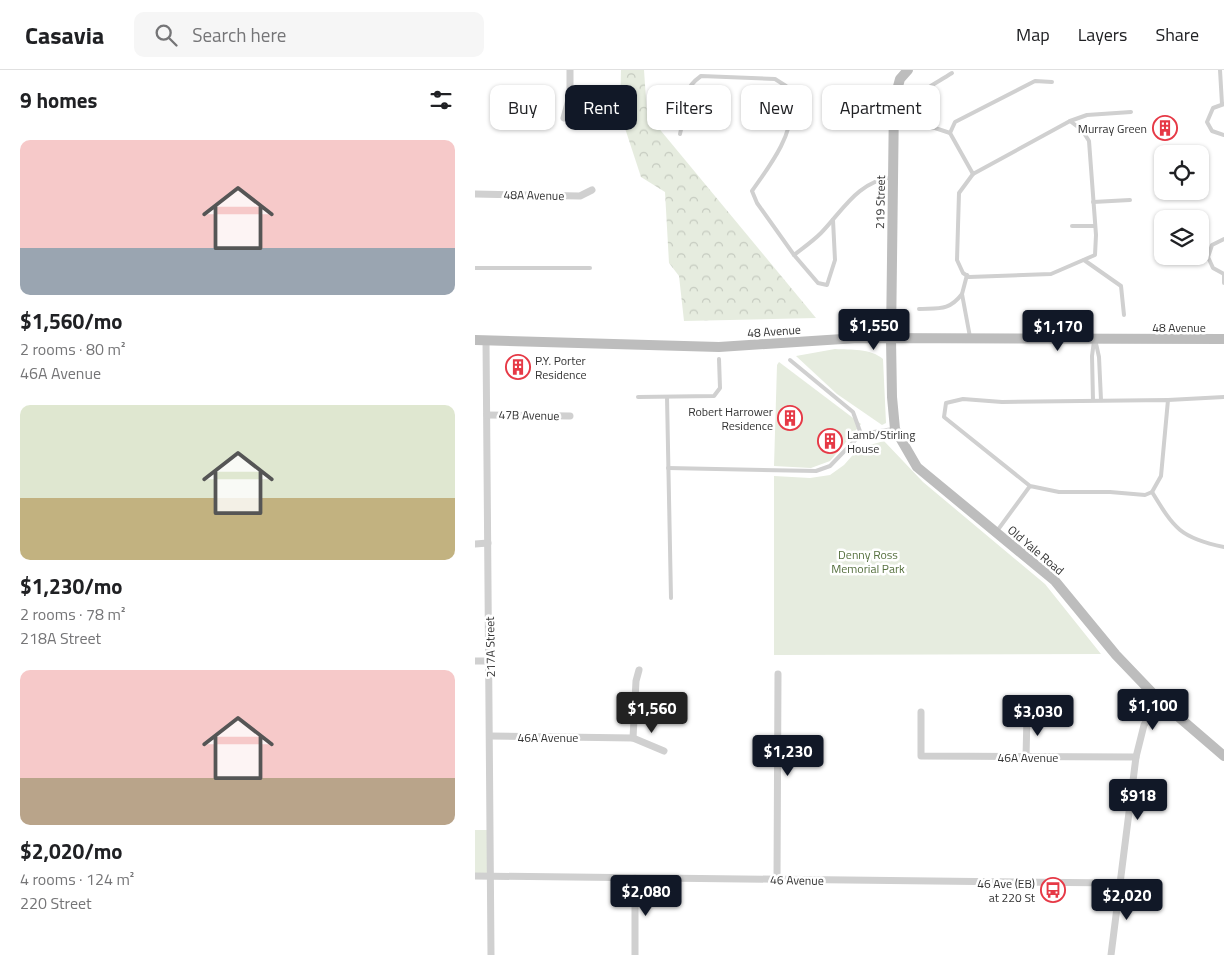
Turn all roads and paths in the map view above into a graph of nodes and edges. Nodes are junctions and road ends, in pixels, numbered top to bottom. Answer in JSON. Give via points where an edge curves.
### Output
{"nodes":[{"id":1,"x":570,"y":70,"type":"edge"},
{"id":2,"x":908,"y":70,"type":"edge"},
{"id":3,"x":1220,"y":70,"type":"edge"},
{"id":4,"x":952,"y":73,"type":"dead end"},
{"id":5,"x":1052,"y":82,"type":"dead end"},
{"id":6,"x":898,"y":85,"type":"edge"},
{"id":7,"x":933,"y":85,"type":"edge"},
{"id":8,"x":1223,"y":104,"type":"edge"},
{"id":9,"x":1131,"y":112,"type":"dead end"},
{"id":10,"x":563,"y":118,"type":"dead end"},
{"id":11,"x":1070,"y":121,"type":"junction"},
{"id":12,"x":893,"y":130,"type":"edge"},
{"id":13,"x":940,"y":130,"type":"edge"},
{"id":14,"x":950,"y":133,"type":"junction"},
{"id":15,"x":679,"y":134,"type":"dead end"},
{"id":16,"x":1224,"y":135,"type":"edge"},
{"id":17,"x":973,"y":174,"type":"junction"},
{"id":18,"x":893,"y":177,"type":"junction"},
{"id":19,"x":592,"y":190,"type":"dead end"},
{"id":20,"x":475,"y":194,"type":"edge"},
{"id":21,"x":1130,"y":200,"type":"dead end"},
{"id":22,"x":1093,"y":202,"type":"junction"},
{"id":23,"x":833,"y":219,"type":"junction"},
{"id":24,"x":1072,"y":226,"type":"dead end"},
{"id":25,"x":1095,"y":226,"type":"junction"},
{"id":26,"x":1224,"y":239,"type":"edge"},
{"id":27,"x":793,"y":255,"type":"junction"},
{"id":28,"x":1084,"y":260,"type":"junction"},
{"id":29,"x":475,"y":268,"type":"edge"},
{"id":30,"x":590,"y":268,"type":"dead end"},
{"id":31,"x":1224,"y":274,"type":"edge"},
{"id":32,"x":967,"y":275,"type":"junction"},
{"id":33,"x":1224,"y":283,"type":"edge"},
{"id":34,"x":962,"y":294,"type":"junction"},
{"id":35,"x":919,"y":309,"type":"dead end"},
{"id":36,"x":1124,"y":315,"type":"dead end"},
{"id":37,"x":891,"y":338,"type":"junction"},
{"id":38,"x":970,"y":339,"type":"junction"},
{"id":39,"x":1095,"y":339,"type":"junction"},
{"id":40,"x":480,"y":340,"type":"edge"},
{"id":41,"x":1224,"y":340,"type":"edge"},
{"id":42,"x":719,"y":359,"type":"dead end"},
{"id":43,"x":790,"y":360,"type":"dead end"},
{"id":44,"x":638,"y":397,"type":"dead end"},
{"id":45,"x":667,"y":397,"type":"junction"},
{"id":46,"x":1224,"y":398,"type":"edge"},
{"id":47,"x":1093,"y":400,"type":"junction"},
{"id":48,"x":1101,"y":400,"type":"junction"},
{"id":49,"x":1168,"y":400,"type":"junction"},
{"id":50,"x":487,"y":415,"type":"junction"},
{"id":51,"x":571,"y":416,"type":"dead end"},
{"id":52,"x":895,"y":429,"type":"junction"},
{"id":53,"x":861,"y":434,"type":"junction"},
{"id":54,"x":668,"y":468,"type":"junction"},
{"id":55,"x":1030,"y":486,"type":"junction"},
{"id":56,"x":1152,"y":492,"type":"junction"},
{"id":57,"x":995,"y":533,"type":"junction"},
{"id":58,"x":488,"y":543,"type":"junction"},
{"id":59,"x":475,"y":544,"type":"edge"},
{"id":60,"x":1224,"y":547,"type":"edge"},
{"id":61,"x":671,"y":598,"type":"dead end"},
{"id":62,"x":475,"y":661,"type":"edge"},
{"id":63,"x":490,"y":661,"type":"junction"},
{"id":64,"x":639,"y":670,"type":"dead end"},
{"id":65,"x":777,"y":674,"type":"dead end"},
{"id":66,"x":1160,"y":701,"type":"junction"},
{"id":67,"x":921,"y":712,"type":"dead end"},
{"id":68,"x":1027,"y":716,"type":"dead end"},
{"id":69,"x":490,"y":736,"type":"junction"},
{"id":70,"x":633,"y":738,"type":"junction"},
{"id":71,"x":663,"y":751,"type":"dead end"},
{"id":72,"x":1224,"y":756,"type":"edge"},
{"id":73,"x":1026,"y":757,"type":"junction"},
{"id":74,"x":1136,"y":757,"type":"junction"},
{"id":75,"x":475,"y":876,"type":"edge"},
{"id":76,"x":491,"y":876,"type":"junction"},
{"id":77,"x":635,"y":878,"type":"junction"},
{"id":78,"x":777,"y":880,"type":"junction"},
{"id":79,"x":1119,"y":883,"type":"junction"},
{"id":80,"x":491,"y":955,"type":"edge"},
{"id":81,"x":635,"y":955,"type":"edge"},
{"id":82,"x":1111,"y":955,"type":"edge"}],
"edges":[{"from":1,"to":10,"type":"street","via":[[570,96]]},
{"from":2,"to":6,"type":"street","name":"219 Street"},
{"from":3,"to":8,"type":"lane"},
{"from":4,"to":7,"type":"lane"},
{"from":5,"to":14,"type":"lane","via":[[1035,81],[955,122]]},
{"from":8,"to":16,"type":"lane","via":[[1209,112],[1207,122],[1212,131]]},
{"from":9,"to":11,"type":"lane","via":[[1087,115]]},
{"from":11,"to":17,"type":"lane"},
{"from":11,"to":22,"type":"lane","via":[[1089,141]]},
{"from":12,"to":18,"type":"street","name":"219 Street"},
{"from":13,"to":14,"type":"lane"},
{"from":14,"to":17,"type":"lane"},
{"from":15,"to":27,"type":"lane","via":[[683,124],[681,104],[691,83],[701,76],[775,79],[785,86],[791,106],[786,133],[777,154],[752,190],[757,203]]},
{"from":17,"to":32,"type":"lane","via":[[959,193],[957,260]]},
{"from":18,"to":23,"type":"lane","via":[[861,188]]},
{"from":18,"to":37,"type":"street","name":"219 Street"},
{"from":19,"to":20,"type":"street","name":"48A Avenue","via":[[580,196]]},
{"from":21,"to":22,"type":"lane"},
{"from":22,"to":25,"type":"lane"},
{"from":23,"to":27,"type":"lane"},
{"from":23,"to":27,"type":"lane","via":[[835,260],[827,285],[818,282]]},
{"from":24,"to":25,"type":"lane"},
{"from":25,"to":28,"type":"lane","via":[[1095,255]]},
{"from":26,"to":31,"type":"lane","via":[[1212,245],[1208,257],[1213,268]]},
{"from":28,"to":32,"type":"lane","via":[[1051,274]]},
{"from":28,"to":36,"type":"lane","via":[[1121,286]]},
{"from":29,"to":30,"type":"lane"},
{"from":31,"to":33,"type":"lane"},
{"from":32,"to":34,"type":"lane"},
{"from":34,"to":35,"type":"lane","via":[[945,308]]},
{"from":34,"to":38,"type":"lane"},
{"from":37,"to":38,"type":"street","name":"48 Avenue"},
{"from":37,"to":40,"type":"street","name":"48 Avenue","via":[[719,346]]},
{"from":37,"to":52,"type":"street","name":"Old Yale Road"},
{"from":38,"to":39,"type":"street","name":"48 Avenue"},
{"from":39,"to":41,"type":"street","name":"48 Avenue"},
{"from":39,"to":47,"type":"lane"},
{"from":39,"to":48,"type":"lane"},
{"from":40,"to":50,"type":"street","name":"217A Street"},
{"from":42,"to":45,"type":"lane","via":[[720,388],[714,396]]},
{"from":43,"to":53,"type":"lane","via":[[853,412]]},
{"from":44,"to":45,"type":"lane"},
{"from":45,"to":54,"type":"lane"},
{"from":46,"to":49,"type":"lane"},
{"from":47,"to":48,"type":"lane"},
{"from":47,"to":55,"type":"lane","via":[[1002,402],[963,399],[946,403],[944,417]]},
{"from":48,"to":49,"type":"lane"},
{"from":49,"to":56,"type":"lane","via":[[1161,476]]},
{"from":50,"to":51,"type":"street","name":"47B Avenue"},
{"from":50,"to":58,"type":"street","name":"217A Street"},
{"from":52,"to":53,"type":"lane"},
{"from":52,"to":57,"type":"street","name":"Old Yale Road","via":[[917,467]]},
{"from":53,"to":54,"type":"lane","via":[[830,466],[816,471]]},
{"from":54,"to":61,"type":"lane"},
{"from":55,"to":56,"type":"lane","via":[[1059,492],[1145,495]]},
{"from":55,"to":57,"type":"lane"},
{"from":56,"to":60,"type":"lane","via":[[1179,531]]},
{"from":57,"to":66,"type":"street","name":"Old Yale Road","via":[[1055,581],[1116,655]]},
{"from":58,"to":59,"type":"street"},
{"from":58,"to":63,"type":"street","name":"217A Street"},
{"from":62,"to":63,"type":"street"},
{"from":63,"to":69,"type":"street","name":"217A Street"},
{"from":64,"to":70,"type":"street"},
{"from":65,"to":78,"type":"street"},
{"from":66,"to":72,"type":"street","name":"Old Yale Road"},
{"from":66,"to":74,"type":"street","via":[[1144,724]]},
{"from":67,"to":73,"type":"street","name":"46A Avenue","via":[[921,756]]},
{"from":68,"to":73,"type":"street"},
{"from":69,"to":70,"type":"street","name":"46A Avenue"},
{"from":69,"to":76,"type":"street","name":"217A Street"},
{"from":70,"to":71,"type":"street","name":"46A Avenue"},
{"from":73,"to":74,"type":"street","name":"46A Avenue"},
{"from":74,"to":79,"type":"street"},
{"from":75,"to":76,"type":"street","name":"46 Avenue"},
{"from":76,"to":77,"type":"street","name":"46 Avenue"},
{"from":76,"to":80,"type":"street","name":"217A Street"},
{"from":77,"to":78,"type":"street","name":"46 Avenue"},
{"from":77,"to":81,"type":"street"},
{"from":78,"to":79,"type":"street","name":"46 Avenue"},
{"from":79,"to":82,"type":"street"}]}
